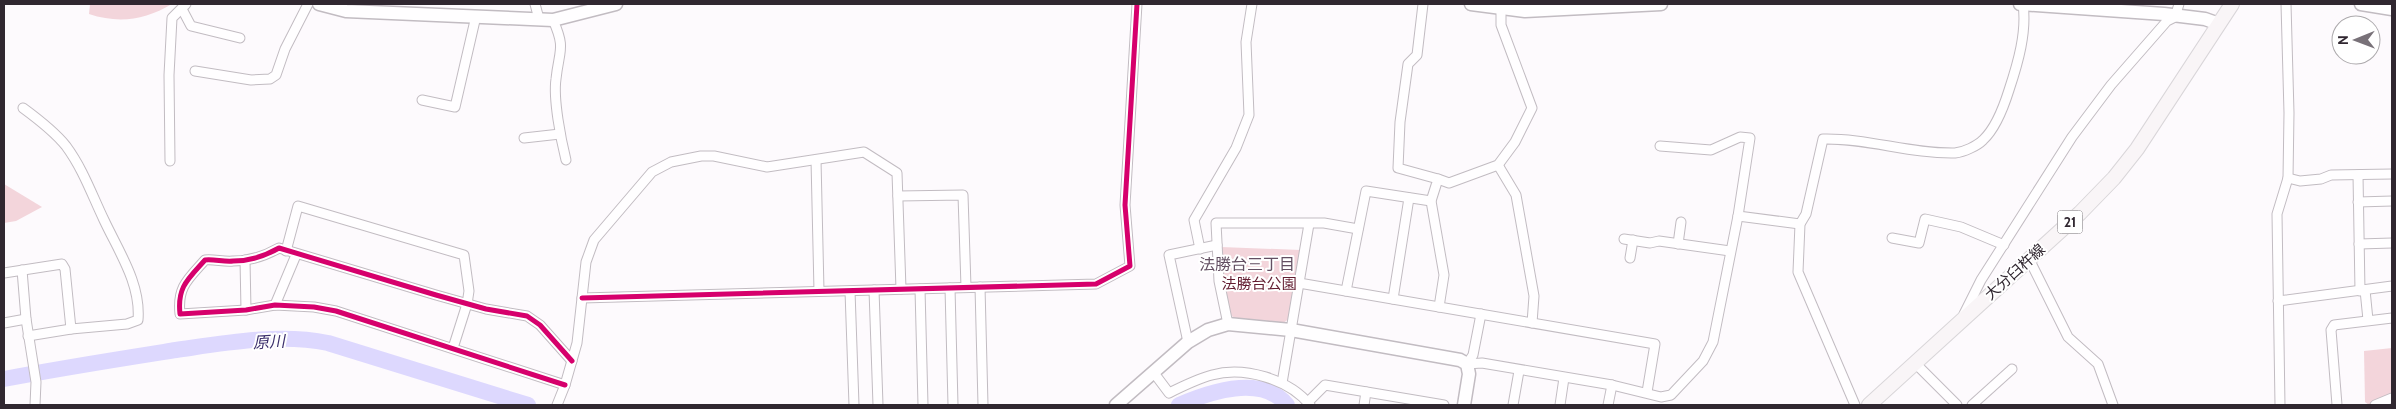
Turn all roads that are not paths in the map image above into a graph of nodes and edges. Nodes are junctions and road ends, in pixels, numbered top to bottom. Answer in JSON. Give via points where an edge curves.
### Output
{"nodes":[{"id":1,"x":308,"y":4,"type":"edge"},
{"id":2,"x":319,"y":4,"type":"edge"},
{"id":3,"x":535,"y":4,"type":"edge"},
{"id":4,"x":616,"y":4,"type":"edge"},
{"id":5,"x":1137,"y":4,"type":"edge"},
{"id":6,"x":1252,"y":4,"type":"edge"},
{"id":7,"x":1423,"y":4,"type":"edge"},
{"id":8,"x":1470,"y":4,"type":"edge"},
{"id":9,"x":1661,"y":4,"type":"edge"},
{"id":10,"x":2020,"y":4,"type":"edge"},
{"id":11,"x":2024,"y":4,"type":"edge"},
{"id":12,"x":2180,"y":4,"type":"edge"},
{"id":13,"x":2232,"y":4,"type":"edge"},
{"id":14,"x":2286,"y":4,"type":"edge"},
{"id":15,"x":2361,"y":4,"type":"edge"},
{"id":16,"x":184,"y":6,"type":"edge"},
{"id":17,"x":1602,"y":6,"type":"edge"},
{"id":18,"x":345,"y":7,"type":"edge"},
{"id":19,"x":1540,"y":7,"type":"edge"},
{"id":20,"x":1500,"y":8,"type":"junction"},
{"id":21,"x":2392,"y":9,"type":"edge"},
{"id":22,"x":476,"y":16,"type":"junction"},
{"id":23,"x":2175,"y":17,"type":"junction"},
{"id":24,"x":538,"y":19,"type":"junction"},
{"id":25,"x":553,"y":20,"type":"junction"},
{"id":26,"x":2219,"y":24,"type":"junction"},
{"id":27,"x":240,"y":38,"type":"dead end"},
{"id":28,"x":195,"y":71,"type":"dead end"},
{"id":29,"x":422,"y":100,"type":"dead end"},
{"id":30,"x":23,"y":108,"type":"dead end"},
{"id":31,"x":560,"y":134,"type":"junction"},
{"id":32,"x":524,"y":138,"type":"dead end"},
{"id":33,"x":1660,"y":146,"type":"dead end"},
{"id":34,"x":566,"y":160,"type":"dead end"},
{"id":35,"x":816,"y":160,"type":"junction"},
{"id":36,"x":170,"y":161,"type":"dead end"},
{"id":37,"x":1498,"y":165,"type":"junction"},
{"id":38,"x":2392,"y":174,"type":"edge"},
{"id":39,"x":2358,"y":175,"type":"junction"},
{"id":40,"x":2288,"y":178,"type":"junction"},
{"id":41,"x":1438,"y":179,"type":"junction"},
{"id":42,"x":898,"y":196,"type":"junction"},
{"id":43,"x":1409,"y":198,"type":"junction"},
{"id":44,"x":1431,"y":201,"type":"junction"},
{"id":45,"x":2392,"y":201,"type":"edge"},
{"id":46,"x":2358,"y":202,"type":"junction"},
{"id":47,"x":1738,"y":216,"type":"junction"},
{"id":48,"x":1681,"y":222,"type":"dead end"},
{"id":49,"x":1309,"y":224,"type":"junction"},
{"id":50,"x":1800,"y":224,"type":"junction"},
{"id":51,"x":1358,"y":229,"type":"junction"},
{"id":52,"x":1892,"y":238,"type":"dead end"},
{"id":53,"x":2392,"y":243,"type":"edge"},
{"id":54,"x":1678,"y":244,"type":"junction"},
{"id":55,"x":2359,"y":244,"type":"junction"},
{"id":56,"x":1218,"y":245,"type":"junction"},
{"id":57,"x":2004,"y":245,"type":"junction"},
{"id":58,"x":1200,"y":249,"type":"junction"},
{"id":59,"x":286,"y":251,"type":"junction"},
{"id":60,"x":1730,"y":251,"type":"junction"},
{"id":61,"x":296,"y":255,"type":"junction"},
{"id":62,"x":1630,"y":258,"type":"dead end"},
{"id":63,"x":2029,"y":259,"type":"junction"},
{"id":64,"x":245,"y":260,"type":"junction"},
{"id":65,"x":22,"y":270,"type":"junction"},
{"id":66,"x":4,"y":272,"type":"edge"},
{"id":67,"x":1299,"y":283,"type":"junction"},
{"id":68,"x":2392,"y":286,"type":"edge"},
{"id":69,"x":966,"y":287,"type":"junction"},
{"id":70,"x":980,"y":287,"type":"junction"},
{"id":71,"x":950,"y":288,"type":"junction"},
{"id":72,"x":901,"y":289,"type":"junction"},
{"id":73,"x":920,"y":289,"type":"junction"},
{"id":74,"x":874,"y":290,"type":"junction"},
{"id":75,"x":2362,"y":290,"type":"junction"},
{"id":76,"x":850,"y":291,"type":"junction"},
{"id":77,"x":1346,"y":291,"type":"junction"},
{"id":78,"x":819,"y":292,"type":"junction"},
{"id":79,"x":582,"y":298,"type":"junction"},
{"id":80,"x":1393,"y":299,"type":"junction"},
{"id":81,"x":2278,"y":301,"type":"junction"},
{"id":82,"x":467,"y":304,"type":"junction"},
{"id":83,"x":275,"y":305,"type":"junction"},
{"id":84,"x":1439,"y":307,"type":"junction"},
{"id":85,"x":246,"y":310,"type":"junction"},
{"id":86,"x":1481,"y":314,"type":"junction"},
{"id":87,"x":2392,"y":318,"type":"edge"},
{"id":88,"x":26,"y":319,"type":"junction"},
{"id":89,"x":2368,"y":320,"type":"junction"},
{"id":90,"x":1961,"y":321,"type":"junction"},
{"id":91,"x":4,"y":323,"type":"edge"},
{"id":92,"x":1532,"y":323,"type":"junction"},
{"id":93,"x":1228,"y":324,"type":"junction"},
{"id":94,"x":71,"y":329,"type":"junction"},
{"id":95,"x":1291,"y":330,"type":"junction"},
{"id":96,"x":28,"y":336,"type":"junction"},
{"id":97,"x":1188,"y":342,"type":"junction"},
{"id":98,"x":453,"y":348,"type":"junction"},
{"id":99,"x":572,"y":362,"type":"junction"},
{"id":100,"x":1915,"y":363,"type":"junction"},
{"id":101,"x":1467,"y":364,"type":"junction"},
{"id":102,"x":2012,"y":369,"type":"dead end"},
{"id":103,"x":1519,"y":371,"type":"junction"},
{"id":104,"x":1154,"y":373,"type":"junction"},
{"id":105,"x":1564,"y":378,"type":"junction"},
{"id":106,"x":1282,"y":383,"type":"junction"},
{"id":107,"x":565,"y":385,"type":"junction"},
{"id":108,"x":1612,"y":385,"type":"junction"},
{"id":109,"x":1366,"y":392,"type":"junction"},
{"id":110,"x":1647,"y":392,"type":"junction"},
{"id":111,"x":2392,"y":398,"type":"edge"},
{"id":112,"x":1413,"y":403,"type":"edge"},
{"id":113,"x":1309,"y":404,"type":"edge"},
{"id":114,"x":35,"y":405,"type":"edge"},
{"id":115,"x":557,"y":405,"type":"edge"},
{"id":116,"x":854,"y":405,"type":"edge"},
{"id":117,"x":878,"y":405,"type":"edge"},
{"id":118,"x":923,"y":405,"type":"edge"},
{"id":119,"x":953,"y":405,"type":"edge"},
{"id":120,"x":983,"y":405,"type":"edge"},
{"id":121,"x":1116,"y":405,"type":"edge"},
{"id":122,"x":1364,"y":405,"type":"edge"},
{"id":123,"x":1444,"y":405,"type":"edge"},
{"id":124,"x":1464,"y":405,"type":"edge"},
{"id":125,"x":1513,"y":405,"type":"edge"},
{"id":126,"x":1560,"y":405,"type":"edge"},
{"id":127,"x":1608,"y":405,"type":"edge"},
{"id":128,"x":1854,"y":405,"type":"edge"},
{"id":129,"x":1869,"y":405,"type":"edge"},
{"id":130,"x":1956,"y":405,"type":"edge"},
{"id":131,"x":1972,"y":405,"type":"edge"},
{"id":132,"x":2113,"y":405,"type":"edge"},
{"id":133,"x":2280,"y":405,"type":"edge"},
{"id":134,"x":2337,"y":405,"type":"edge"},
{"id":135,"x":2375,"y":405,"type":"edge"}],
"edges":[{"from":1,"to":28,"type":"street","via":[[276,75],[270,79],[251,80]]},
{"from":2,"to":18,"type":"street"},
{"from":3,"to":24,"type":"street"},
{"from":4,"to":25,"type":"street"},
{"from":5,"to":70,"type":"street","via":[[1126,205],[1130,266],[1096,284]]},
{"from":6,"to":58,"type":"street","via":[[1246,42],[1249,115],[1236,148],[1194,220]]},
{"from":7,"to":41,"type":"street","via":[[1417,55],[1408,64],[1398,168]]},
{"from":8,"to":20,"type":"street"},
{"from":9,"to":17,"type":"street"},
{"from":10,"to":11,"type":"street"},
{"from":11,"to":23,"type":"street"},
{"from":11,"to":50,"type":"street","via":[[2016,71],[1993,127],[1982,140],[1957,153],[1848,139],[1823,139],[1806,214]]},
{"from":12,"to":23,"type":"street"},
{"from":13,"to":26,"type":"main road","name":"大分臼杵線","number":"21"},
{"from":14,"to":40,"type":"street"},
{"from":15,"to":21,"type":"street"},
{"from":16,"to":27,"type":"street","via":[[191,26]]},
{"from":16,"to":36,"type":"street","via":[[172,18]]},
{"from":17,"to":19,"type":"street"},
{"from":18,"to":22,"type":"street"},
{"from":19,"to":20,"type":"street"},
{"from":20,"to":37,"type":"street","via":[[1501,25],[1532,108],[1515,142]]},
{"from":22,"to":24,"type":"street"},
{"from":22,"to":29,"type":"street","via":[[455,107]]},
{"from":23,"to":26,"type":"street"},
{"from":23,"to":57,"type":"street","via":[[2167,21],[2111,86],[2072,137]]},
{"from":24,"to":25,"type":"street"},
{"from":25,"to":31,"type":"street","via":[[562,39],[555,80]]},
{"from":26,"to":63,"type":"main road","name":"大分臼杵線","number":"21","via":[[2137,149],[2114,178]]},
{"from":30,"to":94,"type":"street","via":[[64,144],[79,165],[132,277],[139,307],[138,320],[127,324]]},
{"from":31,"to":32,"type":"street"},
{"from":31,"to":34,"type":"street"},
{"from":33,"to":47,"type":"street","via":[[1710,150],[1740,137],[1750,138]]},
{"from":35,"to":42,"type":"street","via":[[864,152],[897,172]]},
{"from":35,"to":78,"type":"street"},
{"from":35,"to":79,"type":"street","via":[[767,168],[701,156],[664,165],[652,172],[594,240],[586,262]]},
{"from":37,"to":41,"type":"street","via":[[1449,183]]},
{"from":37,"to":92,"type":"street","via":[[1516,195],[1534,296]]},
{"from":38,"to":39,"type":"street"},
{"from":39,"to":40,"type":"street","via":[[2331,175],[2321,180],[2300,181]]},
{"from":39,"to":46,"type":"street"},
{"from":40,"to":81,"type":"street","via":[[2277,214]]},
{"from":41,"to":44,"type":"street"},
{"from":42,"to":69,"type":"street","via":[[963,195]]},
{"from":42,"to":72,"type":"street"},
{"from":43,"to":44,"type":"street"},
{"from":43,"to":51,"type":"street","via":[[1366,191]]},
{"from":43,"to":80,"type":"street"},
{"from":44,"to":84,"type":"street","via":[[1444,275]]},
{"from":45,"to":46,"type":"street"},
{"from":46,"to":55,"type":"street"},
{"from":47,"to":50,"type":"street"},
{"from":47,"to":60,"type":"street"},
{"from":48,"to":54,"type":"street"},
{"from":49,"to":51,"type":"street","via":[[1324,223]]},
{"from":49,"to":56,"type":"street","via":[[1216,224]]},
{"from":49,"to":67,"type":"street"},
{"from":50,"to":128,"type":"street","via":[[1798,272]]},
{"from":51,"to":77,"type":"street"},
{"from":52,"to":57,"type":"street","via":[[1919,243],[1925,219],[1961,227]]},
{"from":53,"to":55,"type":"street"},
{"from":54,"to":60,"type":"street"},
{"from":54,"to":62,"type":"street","via":[[1629,240]]},
{"from":55,"to":75,"type":"street"},
{"from":56,"to":58,"type":"street"},
{"from":56,"to":93,"type":"street","via":[[1218,281]]},
{"from":57,"to":90,"type":"street","via":[[1981,280]]},
{"from":58,"to":97,"type":"street","via":[[1169,256]]},
{"from":59,"to":61,"type":"street"},
{"from":59,"to":64,"type":"street","via":[[280,248]]},
{"from":59,"to":82,"type":"street","via":[[298,206],[464,255]]},
{"from":60,"to":110,"type":"street","via":[[1713,342],[1702,361],[1671,395],[1661,397]]},
{"from":61,"to":82,"type":"street"},
{"from":61,"to":83,"type":"street"},
{"from":63,"to":90,"type":"main road","name":"大分臼杵線","number":"21"},
{"from":63,"to":132,"type":"street","via":[[2068,337],[2098,364]]},
{"from":64,"to":85,"type":"street"},
{"from":64,"to":85,"type":"street","via":[[205,260],[178,298],[180,314]]},
{"from":65,"to":66,"type":"street"},
{"from":65,"to":88,"type":"street"},
{"from":65,"to":94,"type":"street","via":[[62,264]]},
{"from":67,"to":77,"type":"street"},
{"from":67,"to":95,"type":"street"},
{"from":68,"to":75,"type":"street"},
{"from":69,"to":70,"type":"street"},
{"from":69,"to":71,"type":"street"},
{"from":70,"to":120,"type":"street"},
{"from":71,"to":73,"type":"street"},
{"from":71,"to":119,"type":"street"},
{"from":72,"to":73,"type":"street"},
{"from":72,"to":74,"type":"street"},
{"from":73,"to":118,"type":"street"},
{"from":74,"to":76,"type":"street"},
{"from":74,"to":117,"type":"street"},
{"from":75,"to":81,"type":"street"},
{"from":75,"to":89,"type":"street"},
{"from":76,"to":78,"type":"street"},
{"from":76,"to":116,"type":"street"},
{"from":77,"to":80,"type":"street"},
{"from":78,"to":79,"type":"street"},
{"from":79,"to":99,"type":"street"},
{"from":80,"to":84,"type":"street"},
{"from":81,"to":133,"type":"street"},
{"from":82,"to":98,"type":"street"},
{"from":82,"to":99,"type":"street","via":[[527,316],[540,325]]},
{"from":83,"to":85,"type":"street"},
{"from":83,"to":98,"type":"street","via":[[336,311]]},
{"from":84,"to":86,"type":"street"},
{"from":86,"to":92,"type":"street"},
{"from":86,"to":101,"type":"street","via":[[1473,355]]},
{"from":87,"to":89,"type":"street"},
{"from":88,"to":91,"type":"street"},
{"from":88,"to":96,"type":"street"},
{"from":89,"to":134,"type":"street","via":[[2334,325],[2331,330]]},
{"from":90,"to":100,"type":"main road","name":"大分臼杵線","number":"21"},
{"from":92,"to":110,"type":"street","via":[[1655,344]]},
{"from":93,"to":95,"type":"street"},
{"from":93,"to":97,"type":"street","via":[[1208,330]]},
{"from":94,"to":96,"type":"street"},
{"from":95,"to":101,"type":"street","via":[[1460,360]]},
{"from":95,"to":106,"type":"street"},
{"from":96,"to":114,"type":"street","via":[[36,382]]},
{"from":97,"to":104,"type":"street"},
{"from":98,"to":107,"type":"street"},
{"from":99,"to":107,"type":"street"},
{"from":100,"to":129,"type":"main road","name":"大分臼杵線","number":"21"},
{"from":100,"to":130,"type":"street"},
{"from":101,"to":103,"type":"street"},
{"from":101,"to":124,"type":"street","via":[[1469,374]]},
{"from":102,"to":131,"type":"street"},
{"from":103,"to":105,"type":"street"},
{"from":103,"to":125,"type":"street"},
{"from":104,"to":106,"type":"street","via":[[1169,392],[1213,375],[1241,372]]},
{"from":104,"to":121,"type":"street"},
{"from":105,"to":108,"type":"street"},
{"from":105,"to":126,"type":"street"},
{"from":106,"to":113,"type":"street"},
{"from":107,"to":115,"type":"street"},
{"from":108,"to":110,"type":"street"},
{"from":108,"to":127,"type":"street"},
{"from":109,"to":112,"type":"street"},
{"from":109,"to":113,"type":"street","via":[[1326,385]]},
{"from":109,"to":122,"type":"street"},
{"from":111,"to":135,"type":"street"},
{"from":112,"to":123,"type":"street"}]}
